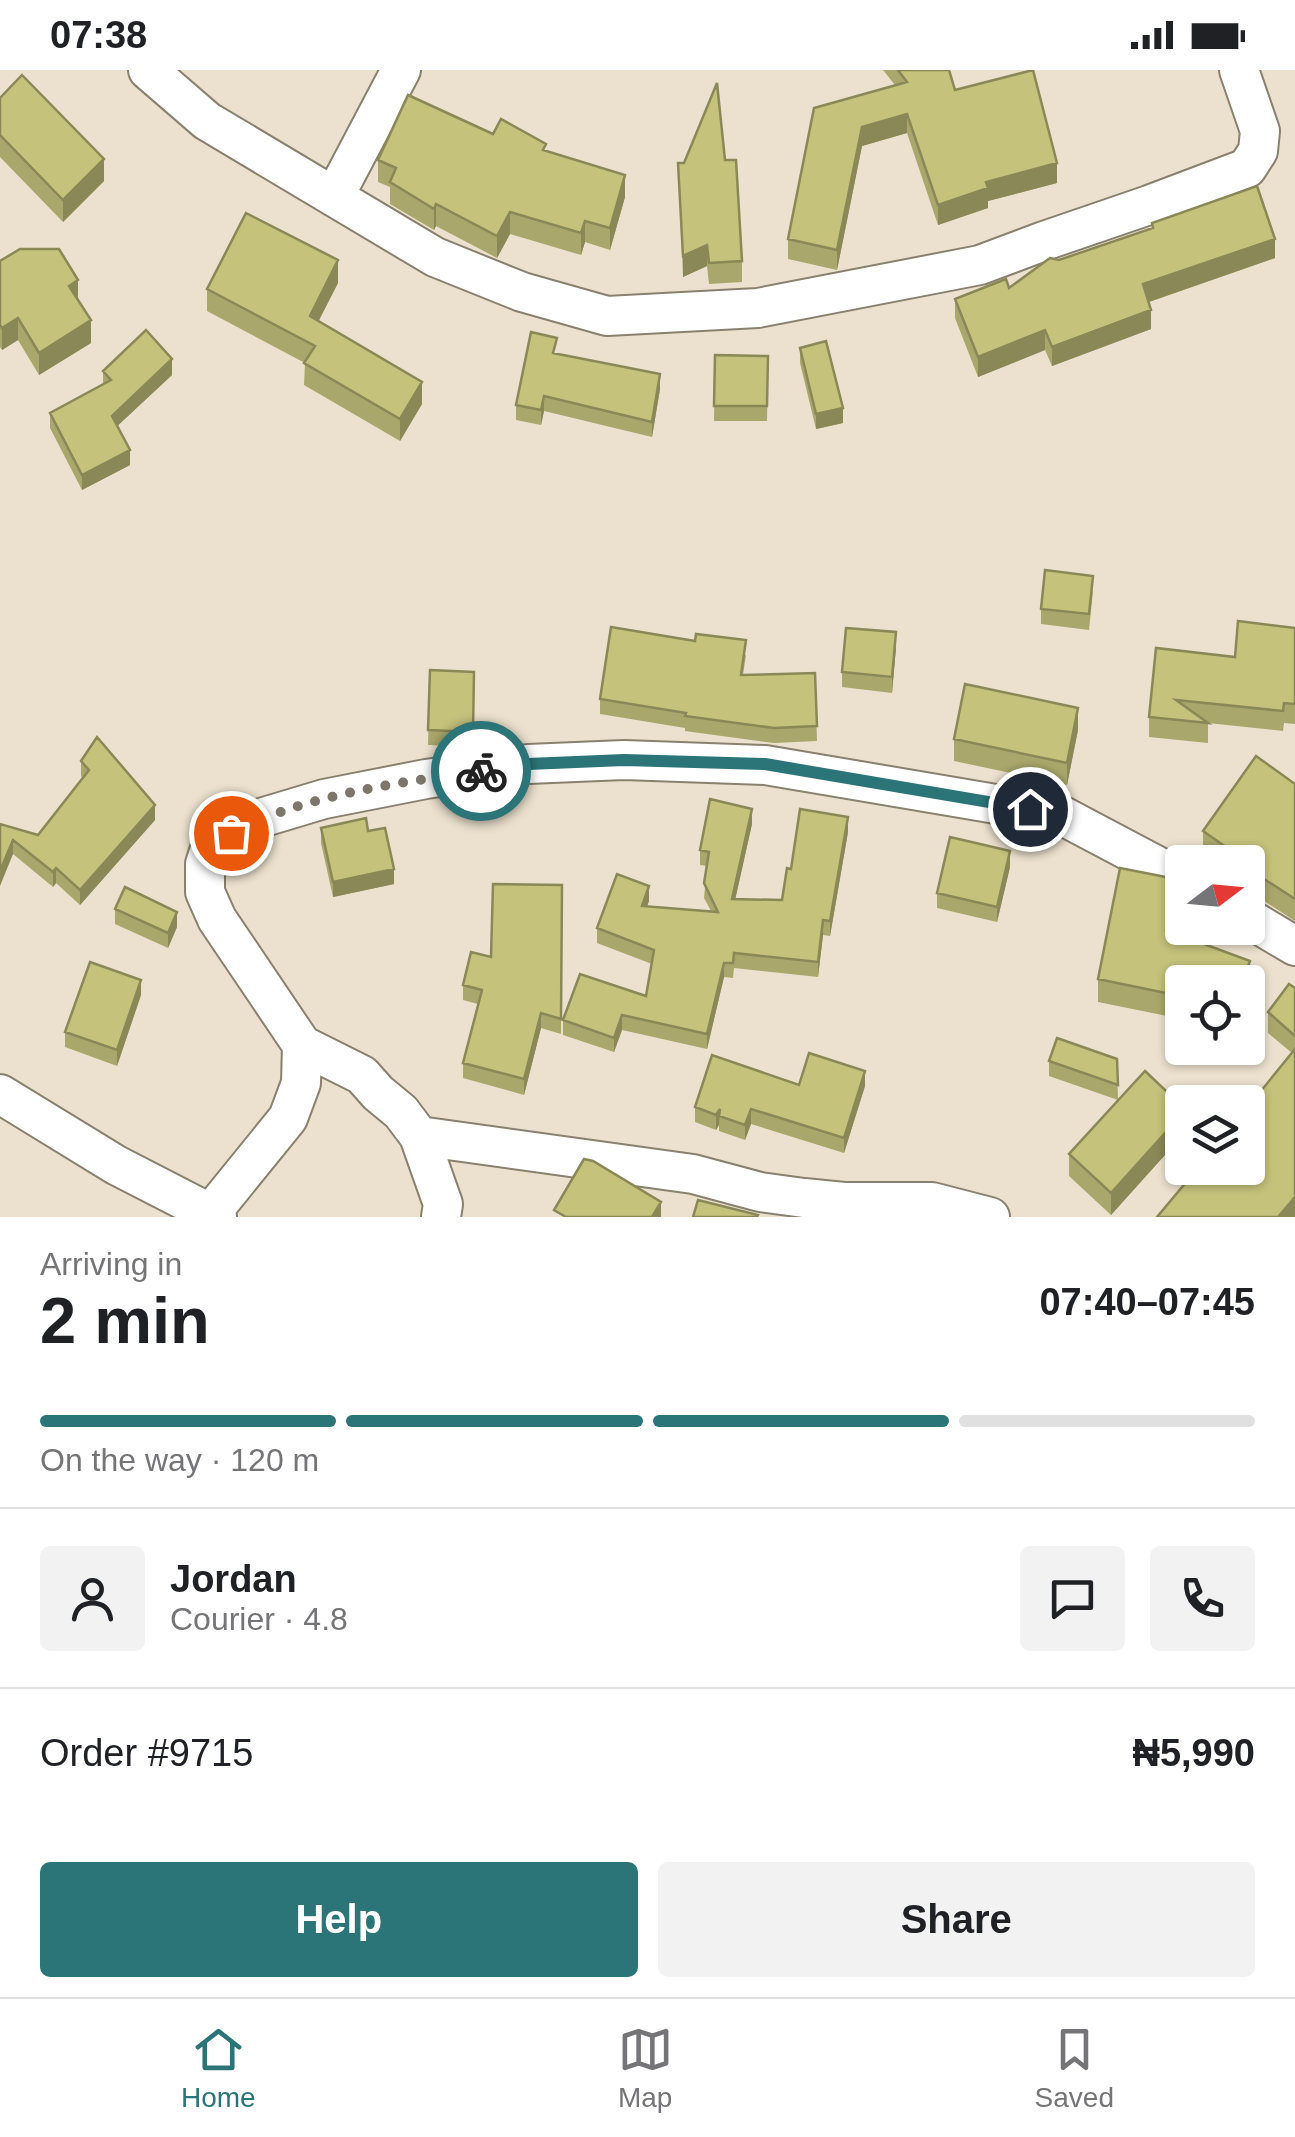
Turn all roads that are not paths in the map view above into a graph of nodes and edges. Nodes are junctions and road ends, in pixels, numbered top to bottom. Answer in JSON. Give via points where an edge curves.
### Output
{"nodes":[{"id":1,"x":148,"y":70,"type":"edge"},
{"id":2,"x":401,"y":70,"type":"edge"},
{"id":3,"x":1238,"y":70,"type":"edge"},
{"id":4,"x":334,"y":197,"type":"junction"},
{"id":5,"x":1165,"y":869,"type":"edge"},
{"id":6,"x":1265,"y":928,"type":"edge"},
{"id":7,"x":1295,"y":946,"type":"edge"},
{"id":8,"x":302,"y":1044,"type":"junction"},
{"id":9,"x":0,"y":1094,"type":"edge"},
{"id":10,"x":420,"y":1136,"type":"junction"},
{"id":11,"x":214,"y":1215,"type":"edge"},
{"id":12,"x":441,"y":1217,"type":"edge"},
{"id":13,"x":990,"y":1217,"type":"edge"}],
"edges":[{"from":1,"to":4,"type":"street","via":[[207,121]]},
{"from":2,"to":4,"type":"street"},
{"from":3,"to":4,"type":"street","via":[[1260,132],[1247,168],[980,265],[758,308],[607,316],[435,257]]},
{"from":5,"to":8,"type":"street","via":[[1061,815],[765,764],[547,763],[426,778],[264,816],[210,849],[205,892],[217,918]]},
{"from":6,"to":7,"type":"street"},
{"from":8,"to":10,"type":"street","via":[[362,1075]]},
{"from":8,"to":11,"type":"street","via":[[302,1084],[288,1118]]},
{"from":9,"to":11,"type":"street"},
{"from":10,"to":12,"type":"street","via":[[443,1204]]},
{"from":10,"to":13,"type":"street","via":[[693,1174],[760,1192],[844,1202],[932,1202]]}]}
